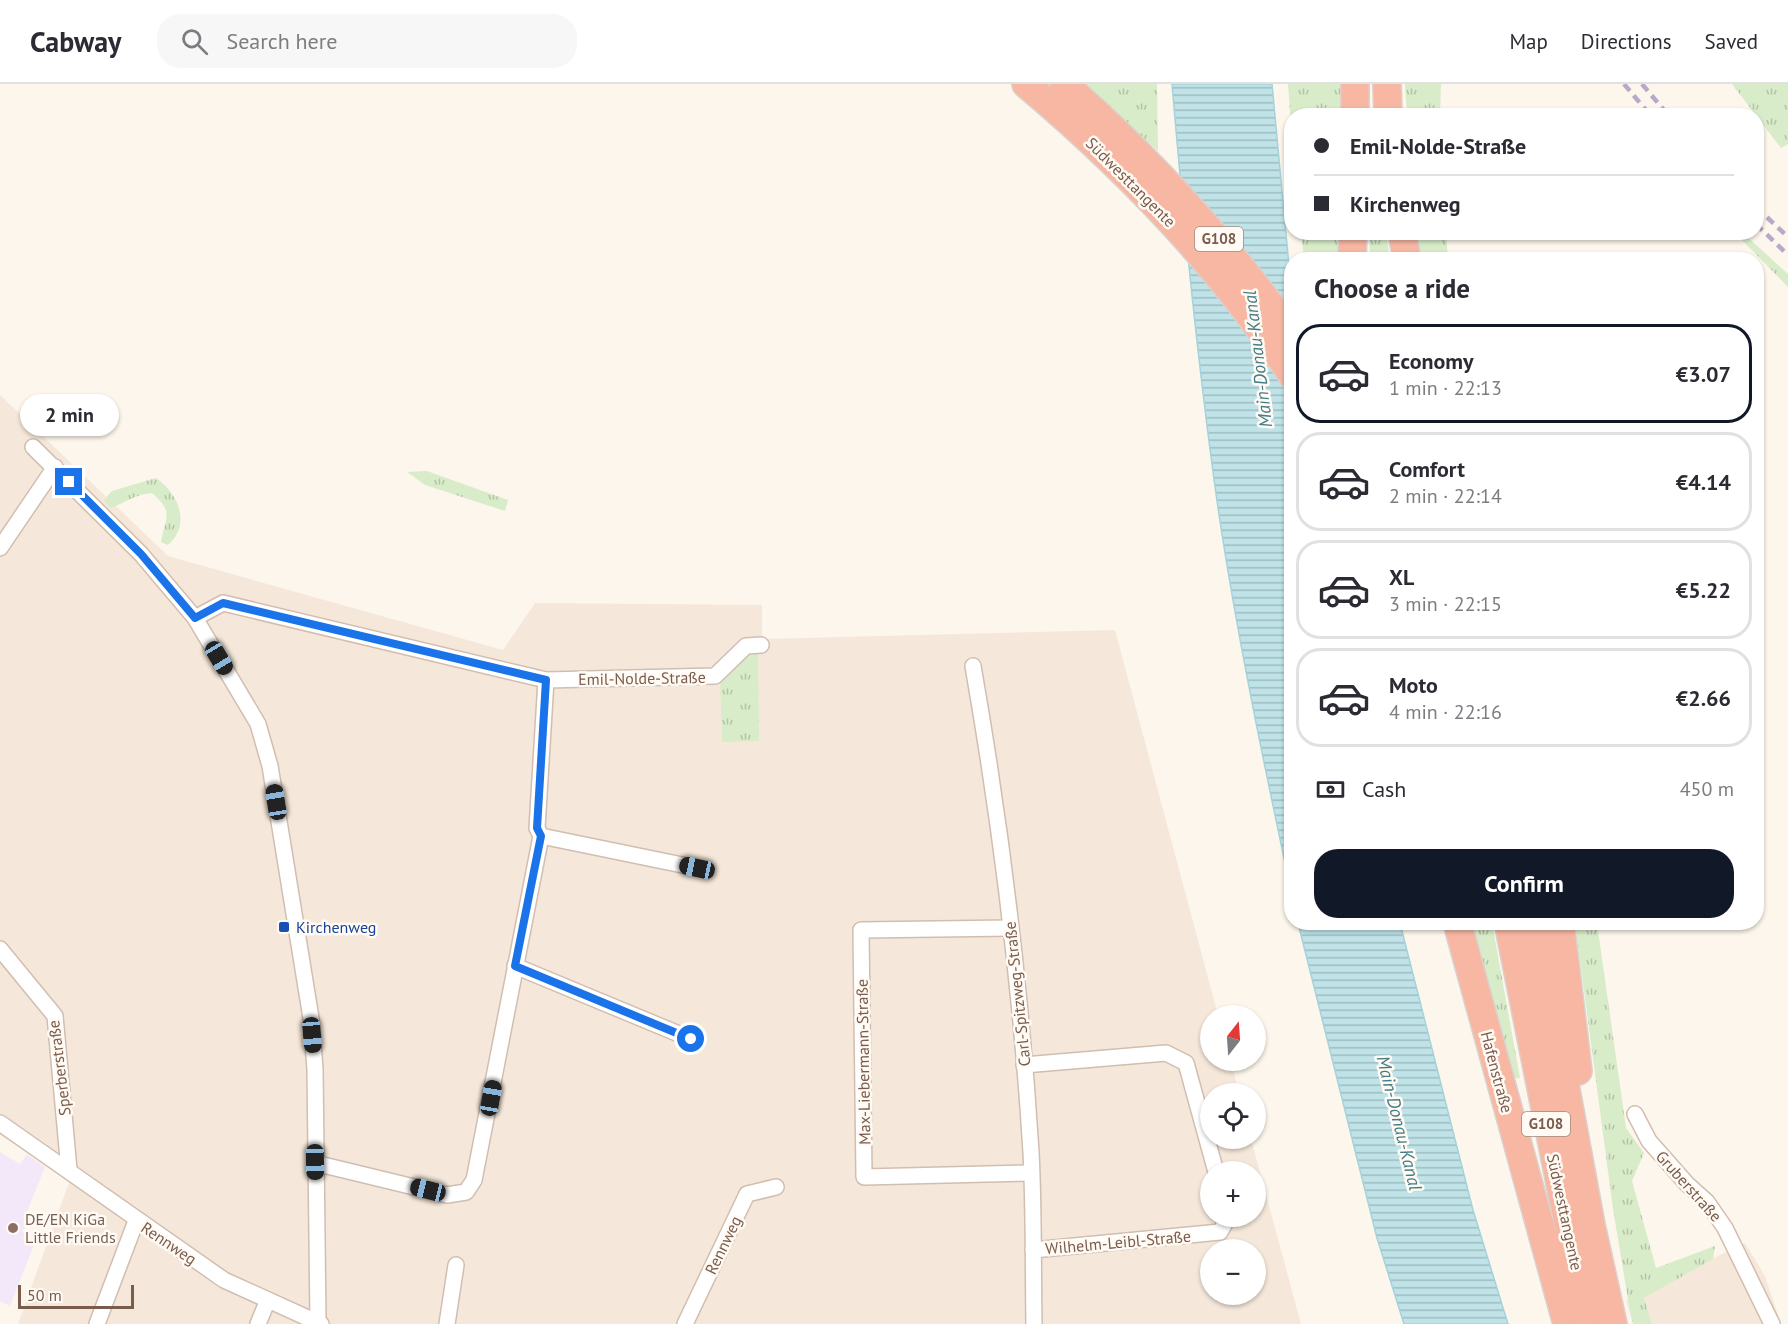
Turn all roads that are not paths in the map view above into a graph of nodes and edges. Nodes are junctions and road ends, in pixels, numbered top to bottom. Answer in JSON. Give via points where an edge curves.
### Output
{"nodes":[{"id":1,"x":1026,"y":84,"type":"edge"},
{"id":2,"x":1064,"y":84,"type":"edge"},
{"id":3,"x":1355,"y":84,"type":"edge"},
{"id":4,"x":1387,"y":84,"type":"edge"},
{"id":5,"x":1354,"y":108,"type":"edge"},
{"id":6,"x":1388,"y":108,"type":"edge"},
{"id":7,"x":1284,"y":324,"type":"edge"},
{"id":8,"x":1284,"y":363,"type":"edge"},
{"id":9,"x":33,"y":447,"type":"dead end"},
{"id":10,"x":55,"y":467,"type":"junction"},
{"id":11,"x":0,"y":548,"type":"edge"},
{"id":12,"x":195,"y":618,"type":"junction"},
{"id":13,"x":761,"y":645,"type":"dead end"},
{"id":14,"x":974,"y":666,"type":"dead end"},
{"id":15,"x":546,"y":680,"type":"junction"},
{"id":16,"x":541,"y":836,"type":"junction"},
{"id":17,"x":697,"y":868,"type":"dead end"},
{"id":18,"x":1011,"y":928,"type":"junction"},
{"id":19,"x":1459,"y":930,"type":"edge"},
{"id":20,"x":1510,"y":930,"type":"edge"},
{"id":21,"x":1536,"y":930,"type":"edge"},
{"id":22,"x":1561,"y":930,"type":"edge"},
{"id":23,"x":0,"y":949,"type":"edge"},
{"id":24,"x":515,"y":966,"type":"junction"},
{"id":25,"x":691,"y":1039,"type":"dead end"},
{"id":26,"x":1024,"y":1065,"type":"junction"},
{"id":27,"x":1635,"y":1114,"type":"dead end"},
{"id":28,"x":0,"y":1123,"type":"edge"},
{"id":29,"x":1213,"y":1161,"type":"edge"},
{"id":30,"x":315,"y":1162,"type":"junction"},
{"id":31,"x":69,"y":1170,"type":"junction"},
{"id":32,"x":1031,"y":1173,"type":"junction"},
{"id":33,"x":776,"y":1187,"type":"dead end"},
{"id":34,"x":136,"y":1221,"type":"junction"},
{"id":35,"x":1591,"y":1225,"type":"junction"},
{"id":36,"x":1223,"y":1227,"type":"edge"},
{"id":37,"x":1033,"y":1250,"type":"junction"},
{"id":38,"x":456,"y":1266,"type":"dead end"},
{"id":39,"x":267,"y":1302,"type":"junction"},
{"id":40,"x":319,"y":1323,"type":"edge"},
{"id":41,"x":97,"y":1324,"type":"edge"},
{"id":42,"x":258,"y":1324,"type":"edge"},
{"id":43,"x":447,"y":1324,"type":"edge"},
{"id":44,"x":685,"y":1324,"type":"edge"},
{"id":45,"x":1034,"y":1324,"type":"edge"},
{"id":46,"x":1567,"y":1324,"type":"edge"},
{"id":47,"x":1588,"y":1324,"type":"edge"},
{"id":48,"x":1613,"y":1324,"type":"edge"},
{"id":49,"x":1772,"y":1324,"type":"edge"}],
"edges":[{"from":1,"to":8,"type":"highway","name":"Südwesttangente","number":"G108","via":[[1096,146],[1200,252]]},
{"from":2,"to":7,"type":"highway","name":"Südwesttangente","number":"G108","via":[[1138,152],[1217,236]]},
{"from":3,"to":5,"type":"highway"},
{"from":4,"to":6,"type":"highway"},
{"from":9,"to":10,"type":"street"},
{"from":10,"to":11,"type":"street"},
{"from":10,"to":12,"type":"street","via":[[141,554]]},
{"from":12,"to":15,"type":"street","name":"Emil-Nolde-Straße","via":[[223,603]]},
{"from":12,"to":30,"type":"street","via":[[258,724],[270,766],[310,1018],[315,1069]]},
{"from":13,"to":15,"type":"street","name":"Emil-Nolde-Straße","via":[[746,646],[715,676]]},
{"from":14,"to":18,"type":"street","name":"Carl-Spitzweg-Straße"},
{"from":15,"to":16,"type":"street","via":[[537,828]]},
{"from":16,"to":17,"type":"street"},
{"from":16,"to":24,"type":"street"},
{"from":18,"to":26,"type":"street","name":"Carl-Spitzweg-Straße"},
{"from":18,"to":32,"type":"street","name":"Max-Liebermann-Straße","via":[[861,930],[864,1177]]},
{"from":19,"to":46,"type":"highway","name":"Hafenstraße"},
{"from":20,"to":47,"type":"highway","name":"Südwesttangente","number":"G108"},
{"from":21,"to":35,"type":"highway","name":"Südwesttangente","number":"G108"},
{"from":22,"to":35,"type":"highway"},
{"from":23,"to":31,"type":"street","name":"Sperberstraße","via":[[55,1016]]},
{"from":24,"to":25,"type":"street"},
{"from":24,"to":30,"type":"street","via":[[478,1170],[466,1192],[447,1195]]},
{"from":26,"to":29,"type":"street","via":[[1166,1053],[1186,1063]]},
{"from":26,"to":32,"type":"street","name":"Carl-Spitzweg-Straße"},
{"from":27,"to":49,"type":"street","name":"Gruberstraße","via":[[1649,1141],[1707,1202],[1725,1228]]},
{"from":28,"to":31,"type":"street","name":"Rennweg"},
{"from":30,"to":40,"type":"street"},
{"from":31,"to":34,"type":"street","name":"Rennweg"},
{"from":32,"to":37,"type":"street","name":"Carl-Spitzweg-Straße"},
{"from":33,"to":44,"type":"street","name":"Rennweg","via":[[747,1194]]},
{"from":34,"to":39,"type":"street","name":"Rennweg","via":[[224,1280]]},
{"from":34,"to":41,"type":"street"},
{"from":35,"to":48,"type":"highway","name":"Südwesttangente","number":"G108"},
{"from":36,"to":37,"type":"street","name":"Wilhelm-Leibl-Straße","via":[[1220,1232]]},
{"from":37,"to":45,"type":"street","name":"Carl-Spitzweg-Straße"},
{"from":38,"to":43,"type":"street"},
{"from":39,"to":40,"type":"street","name":"Rennweg"},
{"from":39,"to":42,"type":"street"}]}
